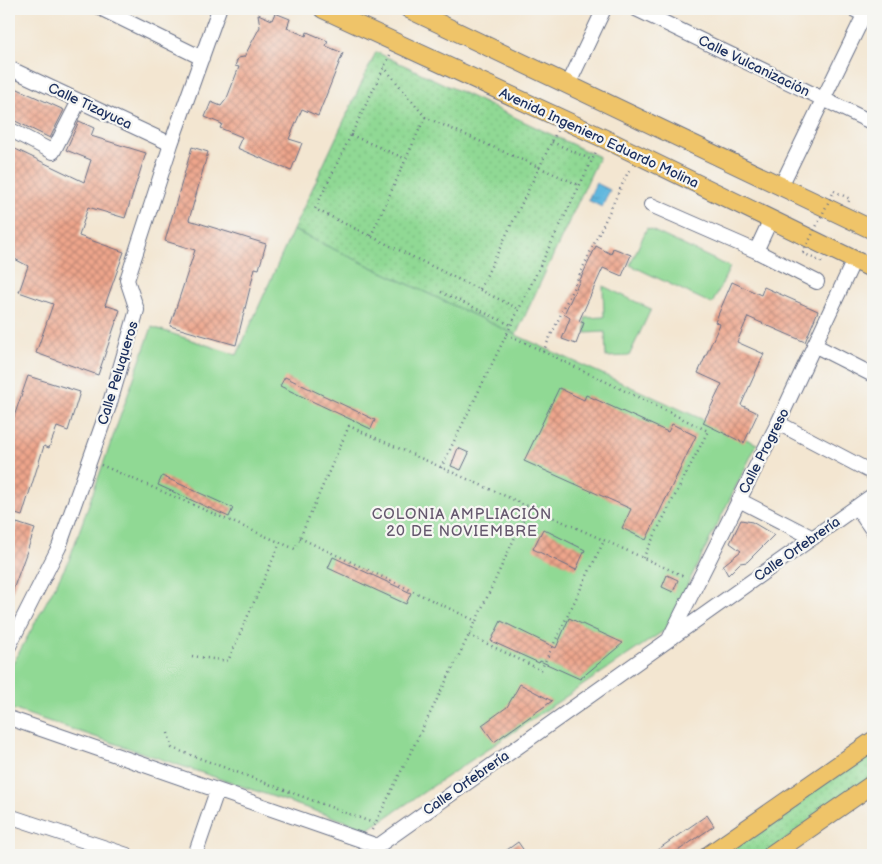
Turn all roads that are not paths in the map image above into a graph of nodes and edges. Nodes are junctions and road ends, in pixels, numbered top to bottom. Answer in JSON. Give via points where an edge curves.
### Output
{"nodes":[{"id":1,"x":102,"y":9,"type":"edge"},
{"id":2,"x":219,"y":9,"type":"edge"},
{"id":3,"x":323,"y":9,"type":"edge"},
{"id":4,"x":409,"y":9,"type":"edge"},
{"id":5,"x":604,"y":9,"type":"edge"},
{"id":6,"x":636,"y":9,"type":"edge"},
{"id":7,"x":864,"y":13,"type":"edge"},
{"id":8,"x":202,"y":58,"type":"junction"},
{"id":9,"x":9,"y":68,"type":"edge"},
{"id":10,"x":568,"y":85,"type":"junction"},
{"id":11,"x":824,"y":100,"type":"junction"},
{"id":12,"x":80,"y":101,"type":"junction"},
{"id":13,"x":873,"y":123,"type":"edge"},
{"id":14,"x":9,"y":129,"type":"edge"},
{"id":15,"x":171,"y":144,"type":"junction"},
{"id":16,"x":781,"y":186,"type":"junction"},
{"id":17,"x":651,"y":205,"type":"dead end"},
{"id":18,"x":771,"y":220,"type":"junction"},
{"id":19,"x":873,"y":230,"type":"edge"},
{"id":20,"x":756,"y":251,"type":"junction"},
{"id":21,"x":854,"y":260,"type":"junction"},
{"id":22,"x":873,"y":269,"type":"edge"},
{"id":23,"x":817,"y":282,"type":"dead end"},
{"id":24,"x":814,"y":345,"type":"junction"},
{"id":25,"x":873,"y":375,"type":"edge"},
{"id":26,"x":778,"y":423,"type":"junction"},
{"id":27,"x":873,"y":473,"type":"edge"},
{"id":28,"x":873,"y":495,"type":"edge"},
{"id":29,"x":739,"y":500,"type":"junction"},
{"id":30,"x":857,"y":508,"type":"junction"},
{"id":31,"x":873,"y":531,"type":"edge"},
{"id":32,"x":813,"y":538,"type":"junction"},
{"id":33,"x":669,"y":639,"type":"junction"},
{"id":34,"x":9,"y":646,"type":"edge"},
{"id":35,"x":9,"y":718,"type":"edge"},
{"id":36,"x":873,"y":741,"type":"edge"},
{"id":37,"x":873,"y":784,"type":"edge"},
{"id":38,"x":217,"y":792,"type":"junction"},
{"id":39,"x":9,"y":816,"type":"edge"},
{"id":40,"x":374,"y":848,"type":"edge"},
{"id":41,"x":127,"y":855,"type":"edge"},
{"id":42,"x":195,"y":855,"type":"edge"},
{"id":43,"x":709,"y":855,"type":"edge"},
{"id":44,"x":771,"y":855,"type":"edge"}],
"edges":[{"from":1,"to":8,"type":"street"},
{"from":2,"to":8,"type":"street","name":"Calle Peluqueros"},
{"from":3,"to":18,"type":"main road","name":"Avenida Ingeniero Eduardo Molina","via":[[603,138]]},
{"from":4,"to":10,"type":"main road"},
{"from":5,"to":10,"type":"street"},
{"from":6,"to":11,"type":"street","name":"Calle Vulcanización"},
{"from":7,"to":11,"type":"street"},
{"from":8,"to":15,"type":"street","name":"Calle Peluqueros"},
{"from":9,"to":12,"type":"street","name":"Calle Tizayuca"},
{"from":10,"to":16,"type":"main road"},
{"from":11,"to":13,"type":"street","name":"Calle Vulcanización"},
{"from":11,"to":16,"type":"street"},
{"from":12,"to":14,"type":"street","via":[[53,152]]},
{"from":12,"to":15,"type":"street","name":"Calle Tizayuca"},
{"from":15,"to":34,"type":"street","name":"Calle Peluqueros","via":[[127,280],[136,302],[136,318],[90,461],[59,547]]},
{"from":16,"to":19,"type":"main road"},
{"from":17,"to":20,"type":"street"},
{"from":18,"to":20,"type":"street"},
{"from":18,"to":21,"type":"main road","name":"Avenida Ingeniero Eduardo Molina"},
{"from":20,"to":23,"type":"street"},
{"from":21,"to":22,"type":"main road","name":"Avenida Ingeniero Eduardo Molina"},
{"from":21,"to":24,"type":"street","name":"Calle Progreso"},
{"from":24,"to":25,"type":"street"},
{"from":24,"to":26,"type":"street","name":"Calle Progreso"},
{"from":26,"to":27,"type":"street"},
{"from":26,"to":29,"type":"street","name":"Calle Progreso"},
{"from":28,"to":30,"type":"street","name":"Calle Orfebrería"},
{"from":29,"to":32,"type":"street"},
{"from":29,"to":33,"type":"street","name":"Calle Progreso"},
{"from":30,"to":31,"type":"street"},
{"from":30,"to":32,"type":"street","name":"Calle Orfebrería"},
{"from":32,"to":33,"type":"street","name":"Calle Orfebrería"},
{"from":33,"to":40,"type":"street","name":"Calle Orfebrería"},
{"from":35,"to":38,"type":"street"},
{"from":36,"to":43,"type":"main road"},
{"from":37,"to":44,"type":"main road"},
{"from":38,"to":40,"type":"street"},
{"from":38,"to":42,"type":"street"},
{"from":39,"to":41,"type":"street"}]}
